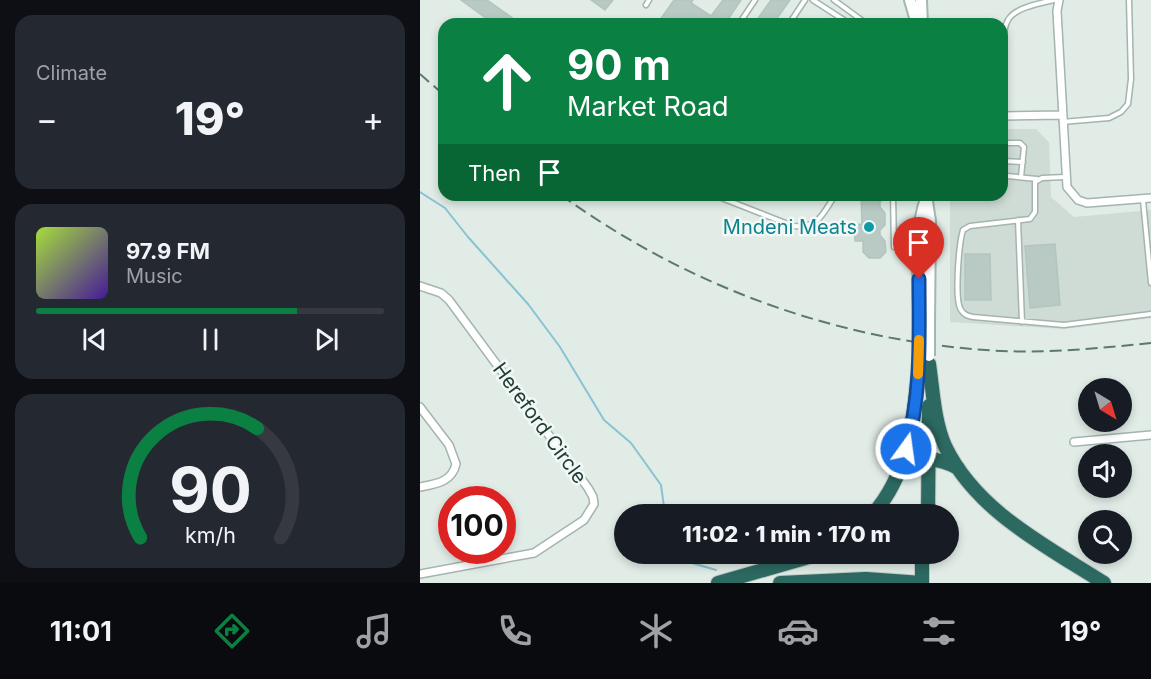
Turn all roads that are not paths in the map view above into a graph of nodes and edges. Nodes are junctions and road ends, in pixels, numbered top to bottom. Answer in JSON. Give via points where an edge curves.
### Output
{"nodes":[{"id":1,"x":650,"y":0,"type":"edge"},
{"id":2,"x":755,"y":0,"type":"edge"},
{"id":3,"x":806,"y":0,"type":"edge"},
{"id":4,"x":813,"y":0,"type":"edge"},
{"id":5,"x":834,"y":0,"type":"edge"},
{"id":6,"x":910,"y":0,"type":"edge"},
{"id":7,"x":921,"y":0,"type":"edge"},
{"id":8,"x":1054,"y":0,"type":"edge"},
{"id":9,"x":1059,"y":0,"type":"edge"},
{"id":10,"x":1129,"y":0,"type":"edge"},
{"id":11,"x":646,"y":5,"type":"dead end"},
{"id":12,"x":743,"y":18,"type":"edge"},
{"id":13,"x":793,"y":18,"type":"edge"},
{"id":14,"x":841,"y":18,"type":"edge"},
{"id":15,"x":859,"y":18,"type":"edge"},
{"id":16,"x":917,"y":18,"type":"edge"},
{"id":17,"x":920,"y":18,"type":"edge"},
{"id":18,"x":1008,"y":20,"type":"edge"},
{"id":19,"x":1008,"y":116,"type":"edge"},
{"id":20,"x":1062,"y":119,"type":"junction"},
{"id":21,"x":1008,"y":143,"type":"dead end"},
{"id":22,"x":1008,"y":161,"type":"edge"},
{"id":23,"x":1023,"y":162,"type":"junction"},
{"id":24,"x":1008,"y":176,"type":"edge"},
{"id":25,"x":1021,"y":177,"type":"junction"},
{"id":26,"x":1065,"y":177,"type":"junction"},
{"id":27,"x":1038,"y":179,"type":"junction"},
{"id":28,"x":1147,"y":198,"type":"edge"},
{"id":29,"x":729,"y":201,"type":"edge"},
{"id":30,"x":831,"y":201,"type":"edge"},
{"id":31,"x":893,"y":201,"type":"edge"},
{"id":32,"x":927,"y":201,"type":"edge"},
{"id":33,"x":1018,"y":220,"type":"junction"},
{"id":34,"x":1148,"y":226,"type":"edge"},
{"id":35,"x":894,"y":247,"type":"dead end"},
{"id":36,"x":1151,"y":283,"type":"edge"},
{"id":37,"x":420,"y":286,"type":"edge"},
{"id":38,"x":1151,"y":314,"type":"edge"},
{"id":39,"x":1022,"y":322,"type":"junction"},
{"id":40,"x":924,"y":360,"type":"junction"},
{"id":41,"x":420,"y":407,"type":"edge"},
{"id":42,"x":1151,"y":435,"type":"edge"},
{"id":43,"x":1074,"y":442,"type":"dead end"},
{"id":44,"x":926,"y":459,"type":"junction"},
{"id":45,"x":958,"y":468,"type":"junction"},
{"id":46,"x":900,"y":472,"type":"junction"},
{"id":47,"x":420,"y":486,"type":"edge"},
{"id":48,"x":881,"y":504,"type":"edge"},
{"id":49,"x":923,"y":504,"type":"edge"},
{"id":50,"x":928,"y":504,"type":"edge"},
{"id":51,"x":784,"y":564,"type":"edge"},
{"id":52,"x":420,"y":574,"type":"edge"},
{"id":53,"x":924,"y":578,"type":"edge"},
{"id":54,"x":718,"y":583,"type":"edge"},
{"id":55,"x":780,"y":583,"type":"edge"},
{"id":56,"x":1104,"y":583,"type":"edge"}],
"edges":[{"from":1,"to":11,"type":"lane"},
{"from":2,"to":12,"type":"lane"},
{"from":3,"to":13,"type":"lane"},
{"from":4,"to":14,"type":"lane"},
{"from":5,"to":15,"type":"lane"},
{"from":6,"to":16,"type":"street"},
{"from":7,"to":17,"type":"street"},
{"from":8,"to":18,"type":"lane","via":[[1023,7]]},
{"from":9,"to":20,"type":"street"},
{"from":10,"to":20,"type":"lane","via":[[1128,104],[1109,118]]},
{"from":19,"to":20,"type":"street"},
{"from":20,"to":26,"type":"street"},
{"from":21,"to":23,"type":"lane","via":[[1022,144]]},
{"from":22,"to":23,"type":"lane"},
{"from":23,"to":25,"type":"lane"},
{"from":24,"to":25,"type":"lane"},
{"from":25,"to":27,"type":"lane"},
{"from":26,"to":27,"type":"lane"},
{"from":26,"to":28,"type":"street","via":[[1071,194],[1088,203]]},
{"from":27,"to":33,"type":"lane","via":[[1033,186],[1034,217]]},
{"from":28,"to":34,"type":"lane"},
{"from":29,"to":30,"type":"lane","via":[[802,227],[820,218]]},
{"from":31,"to":35,"type":"lane"},
{"from":32,"to":40,"type":"street","bridge":true,"via":[[930,221]]},
{"from":33,"to":39,"type":"lane"},
{"from":33,"to":39,"type":"lane","via":[[963,230],[958,294],[959,308],[966,316]]},
{"from":34,"to":36,"type":"lane"},
{"from":37,"to":52,"type":"street","name":"Hereford Circle","via":[[449,300],[588,488],[594,504],[576,527],[534,553]]},
{"from":38,"to":39,"type":"lane","via":[[1064,325]]},
{"from":40,"to":44,"type":"highway"},
{"from":40,"to":45,"type":"highway","via":[[945,444]]},
{"from":40,"to":46,"type":"highway"},
{"from":41,"to":47,"type":"street","via":[[449,446],[456,464],[450,477]]},
{"from":42,"to":43,"type":"street"},
{"from":44,"to":45,"type":"highway"},
{"from":44,"to":46,"type":"highway","via":[[908,464]]},
{"from":44,"to":49,"type":"highway"},
{"from":44,"to":50,"type":"highway"},
{"from":45,"to":56,"type":"highway","via":[[974,490],[1017,526]]},
{"from":46,"to":48,"type":"highway"},
{"from":51,"to":54,"type":"highway"},
{"from":53,"to":55,"type":"highway"}]}
